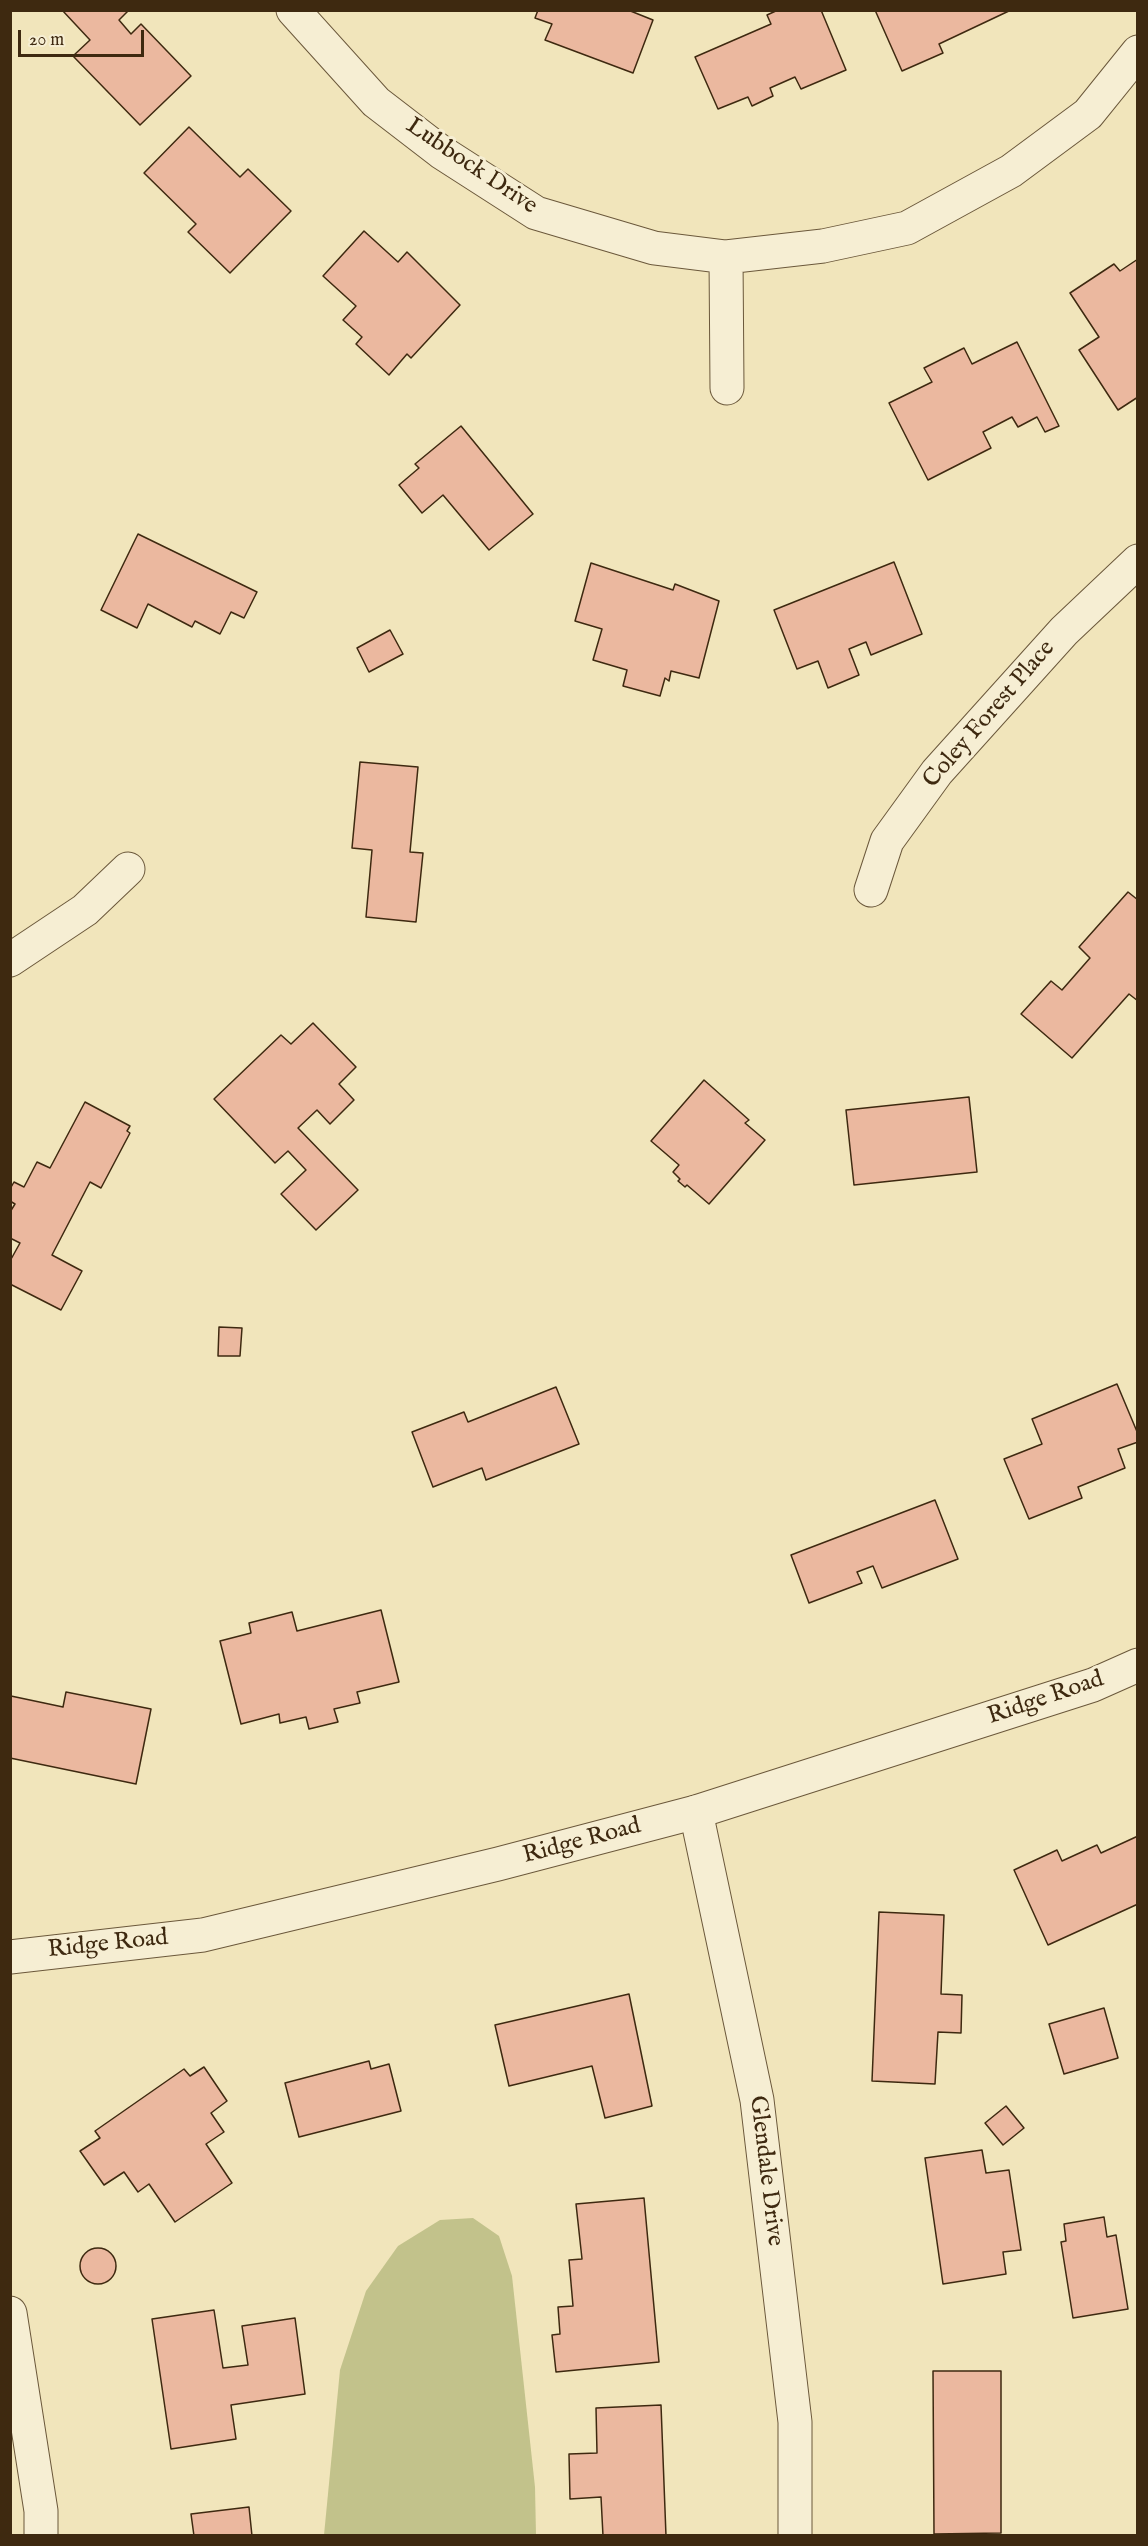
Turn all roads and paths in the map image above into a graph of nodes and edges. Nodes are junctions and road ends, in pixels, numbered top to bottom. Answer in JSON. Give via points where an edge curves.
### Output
{"nodes":[{"id":1,"x":293,"y":10,"type":"edge"},
{"id":2,"x":1137,"y":52,"type":"edge"},
{"id":3,"x":726,"y":256,"type":"junction"},
{"id":4,"x":727,"y":388,"type":"dead end"},
{"id":5,"x":1137,"y":561,"type":"edge"},
{"id":6,"x":128,"y":869,"type":"dead end"},
{"id":7,"x":871,"y":890,"type":"dead end"},
{"id":8,"x":10,"y":960,"type":"edge"},
{"id":9,"x":1137,"y":1665,"type":"edge"},
{"id":10,"x":696,"y":1812,"type":"junction"},
{"id":11,"x":10,"y":1957,"type":"edge"},
{"id":12,"x":12,"y":2325,"type":"edge"},
{"id":13,"x":41,"y":2535,"type":"edge"},
{"id":14,"x":795,"y":2535,"type":"edge"}],
"edges":[{"from":1,"to":3,"type":"street","name":"Lubbock Drive","via":[[376,102],[441,152],[536,213],[654,248]]},
{"from":2,"to":3,"type":"street","name":"Lubbock Drive","via":[[1088,114],[1011,171],[908,228],[823,246]]},
{"from":3,"to":4,"type":"street"},
{"from":5,"to":7,"type":"street","name":"Coley Forest Place","via":[[1064,631],[937,772],[887,841]]},
{"from":6,"to":8,"type":"street","via":[[85,910]]},
{"from":9,"to":10,"type":"street","name":"Ridge Road","via":[[1094,1684]]},
{"from":10,"to":11,"type":"street","name":"Ridge Road","via":[[203,1935]]},
{"from":10,"to":14,"type":"street","name":"Glendale Drive","via":[[757,2100],[795,2422]]},
{"from":12,"to":13,"type":"street","via":[[41,2511]]}]}
